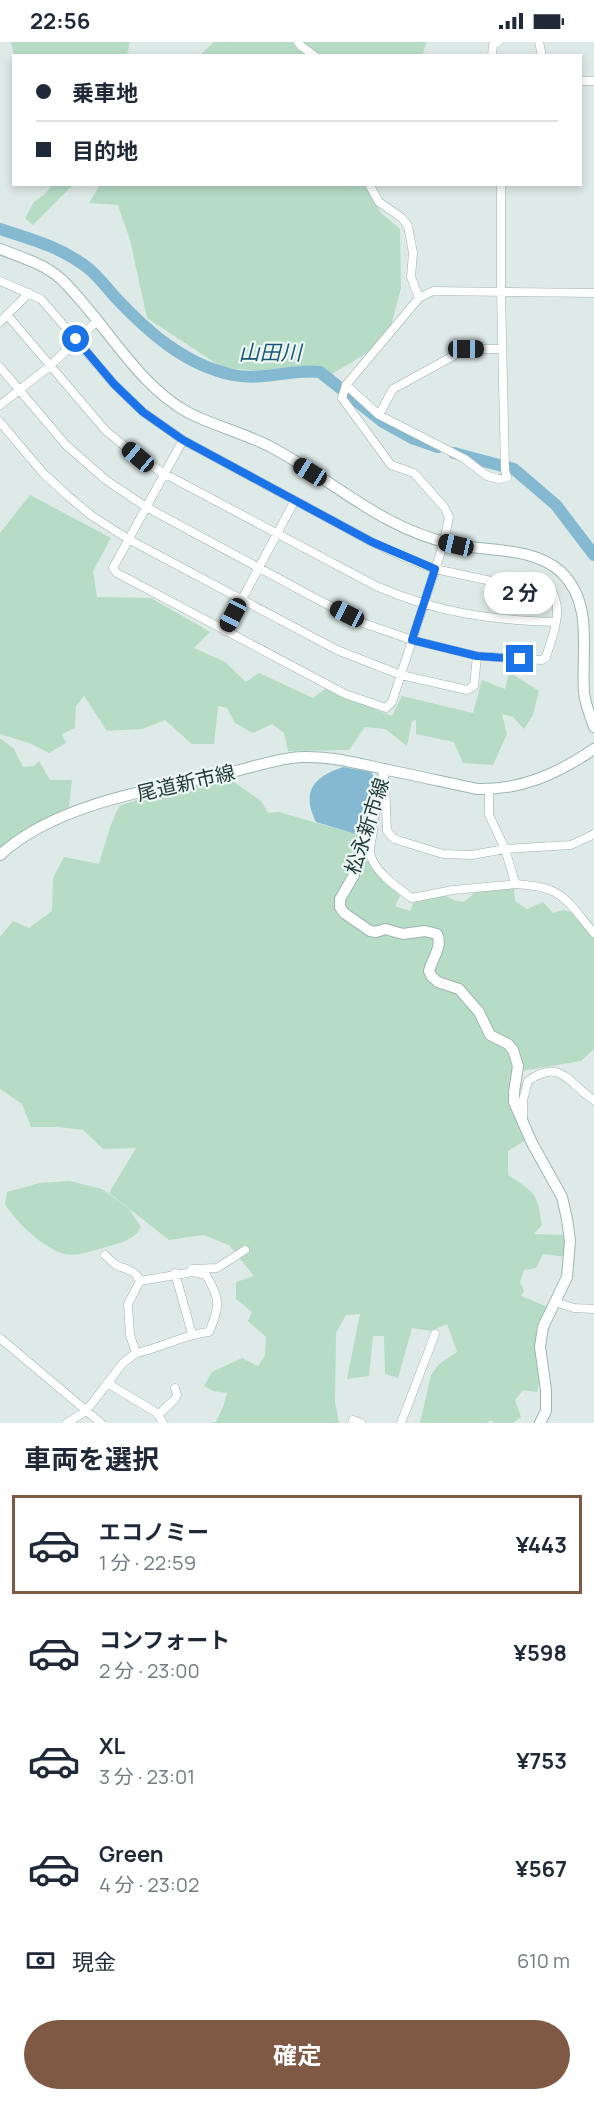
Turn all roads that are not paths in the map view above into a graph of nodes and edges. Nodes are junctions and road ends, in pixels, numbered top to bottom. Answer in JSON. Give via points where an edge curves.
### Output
{"nodes":[{"id":1,"x":298,"y":42,"type":"edge"},
{"id":2,"x":312,"y":54,"type":"edge"},
{"id":3,"x":370,"y":186,"type":"edge"},
{"id":4,"x":501,"y":186,"type":"edge"},
{"id":5,"x":0,"y":249,"type":"edge"},
{"id":6,"x":0,"y":281,"type":"edge"},
{"id":7,"x":501,"y":292,"type":"junction"},
{"id":8,"x":29,"y":293,"type":"junction"},
{"id":9,"x":594,"y":293,"type":"edge"},
{"id":10,"x":419,"y":298,"type":"junction"},
{"id":11,"x":8,"y":316,"type":"junction"},
{"id":12,"x":97,"y":321,"type":"junction"},
{"id":13,"x":0,"y":322,"type":"edge"},
{"id":14,"x":76,"y":339,"type":"junction"},
{"id":15,"x":502,"y":349,"type":"junction"},
{"id":16,"x":50,"y":366,"type":"junction"},
{"id":17,"x":0,"y":367,"type":"edge"},
{"id":18,"x":346,"y":385,"type":"junction"},
{"id":19,"x":19,"y":388,"type":"junction"},
{"id":20,"x":0,"y":405,"type":"edge"},
{"id":21,"x":380,"y":415,"type":"junction"},
{"id":22,"x":0,"y":422,"type":"edge"},
{"id":23,"x":183,"y":440,"type":"junction"},
{"id":24,"x":165,"y":474,"type":"junction"},
{"id":25,"x":295,"y":500,"type":"junction"},
{"id":26,"x":146,"y":507,"type":"junction"},
{"id":27,"x":277,"y":534,"type":"junction"},
{"id":28,"x":128,"y":538,"type":"junction"},
{"id":29,"x":444,"y":542,"type":"junction"},
{"id":30,"x":259,"y":568,"type":"junction"},
{"id":31,"x":435,"y":569,"type":"junction"},
{"id":32,"x":242,"y":599,"type":"junction"},
{"id":33,"x":424,"y":604,"type":"junction"},
{"id":34,"x":556,"y":622,"type":"junction"},
{"id":35,"x":225,"y":632,"type":"junction"},
{"id":36,"x":412,"y":640,"type":"junction"},
{"id":37,"x":477,"y":656,"type":"junction"},
{"id":38,"x":400,"y":675,"type":"junction"},
{"id":39,"x":594,"y":727,"type":"edge"},
{"id":40,"x":594,"y":749,"type":"edge"},
{"id":41,"x":385,"y":769,"type":"junction"},
{"id":42,"x":489,"y":790,"type":"junction"},
{"id":43,"x":371,"y":825,"type":"junction"},
{"id":44,"x":594,"y":834,"type":"edge"},
{"id":45,"x":505,"y":849,"type":"junction"},
{"id":46,"x":0,"y":855,"type":"edge"},
{"id":47,"x":517,"y":884,"type":"junction"},
{"id":48,"x":594,"y":933,"type":"edge"},
{"id":49,"x":594,"y":1100,"type":"edge"},
{"id":50,"x":522,"y":1121,"type":"junction"},
{"id":51,"x":245,"y":1250,"type":"dead end"},
{"id":52,"x":105,"y":1255,"type":"dead end"},
{"id":53,"x":174,"y":1275,"type":"junction"},
{"id":54,"x":140,"y":1281,"type":"junction"},
{"id":55,"x":555,"y":1302,"type":"junction"},
{"id":56,"x":594,"y":1309,"type":"edge"},
{"id":57,"x":192,"y":1334,"type":"junction"},
{"id":58,"x":435,"y":1334,"type":"dead end"},
{"id":59,"x":0,"y":1338,"type":"edge"},
{"id":60,"x":136,"y":1353,"type":"junction"},
{"id":61,"x":107,"y":1383,"type":"junction"},
{"id":62,"x":175,"y":1389,"type":"dead end"},
{"id":63,"x":86,"y":1411,"type":"junction"},
{"id":64,"x":160,"y":1419,"type":"edge"},
{"id":65,"x":67,"y":1423,"type":"edge"},
{"id":66,"x":101,"y":1423,"type":"edge"},
{"id":67,"x":401,"y":1423,"type":"edge"},
{"id":68,"x":540,"y":1423,"type":"edge"}],
"edges":[{"from":1,"to":2,"type":"street"},
{"from":3,"to":10,"type":"street","via":[[379,202],[408,226],[413,253],[411,277]]},
{"from":4,"to":7,"type":"street"},
{"from":5,"to":12,"type":"main road","via":[[60,278]]},
{"from":6,"to":8,"type":"street"},
{"from":7,"to":9,"type":"street"},
{"from":7,"to":10,"type":"street","via":[[434,291]]},
{"from":7,"to":15,"type":"street"},
{"from":8,"to":11,"type":"street"},
{"from":8,"to":14,"type":"street","via":[[41,299]]},
{"from":10,"to":18,"type":"street"},
{"from":11,"to":13,"type":"street"},
{"from":11,"to":16,"type":"street"},
{"from":12,"to":14,"type":"street"},
{"from":12,"to":29,"type":"main road","via":[[169,400],[270,447],[390,522]]},
{"from":14,"to":16,"type":"street"},
{"from":14,"to":23,"type":"street","via":[[143,412]]},
{"from":15,"to":21,"type":"street","via":[[466,349],[393,389]]},
{"from":15,"to":21,"type":"street","via":[[507,477],[487,476],[465,459]]},
{"from":16,"to":19,"type":"street"},
{"from":16,"to":24,"type":"street","via":[[106,431]]},
{"from":17,"to":19,"type":"street"},
{"from":18,"to":21,"type":"street"},
{"from":18,"to":29,"type":"street","via":[[342,398],[391,465],[414,473],[444,507],[449,517]]},
{"from":19,"to":20,"type":"street"},
{"from":19,"to":26,"type":"street","via":[[66,445]]},
{"from":22,"to":28,"type":"street","via":[[59,488]]},
{"from":23,"to":24,"type":"street"},
{"from":23,"to":25,"type":"street"},
{"from":24,"to":26,"type":"street"},
{"from":24,"to":27,"type":"street"},
{"from":25,"to":27,"type":"street"},
{"from":25,"to":31,"type":"street","via":[[372,542]]},
{"from":26,"to":28,"type":"street"},
{"from":26,"to":30,"type":"street"},
{"from":27,"to":30,"type":"street"},
{"from":27,"to":33,"type":"street","via":[[376,586]]},
{"from":28,"to":32,"type":"street"},
{"from":28,"to":35,"type":"street","via":[[113,568],[117,573]]},
{"from":29,"to":31,"type":"street"},
{"from":29,"to":39,"type":"main road","via":[[539,559],[560,570],[569,580],[583,605],[584,692]]},
{"from":30,"to":32,"type":"street"},
{"from":30,"to":36,"type":"street","via":[[363,623]]},
{"from":31,"to":33,"type":"street"},
{"from":31,"to":34,"type":"street","via":[[496,582],[547,584],[556,594]]},
{"from":32,"to":35,"type":"street"},
{"from":32,"to":38,"type":"street","via":[[337,650]]},
{"from":33,"to":34,"type":"street","via":[[474,617]]},
{"from":33,"to":36,"type":"street"},
{"from":34,"to":37,"type":"street","via":[[542,660]]},
{"from":35,"to":38,"type":"street","via":[[345,694],[386,708],[392,702]]},
{"from":36,"to":37,"type":"street"},
{"from":36,"to":38,"type":"street"},
{"from":37,"to":38,"type":"street","via":[[474,686],[467,690]]},
{"from":40,"to":42,"type":"main road","name":"松永新市線","via":[[546,777],[512,788]]},
{"from":41,"to":42,"type":"main road","name":"松永新市線"},
{"from":41,"to":43,"type":"main road","name":"松永新市線"},
{"from":41,"to":45,"type":"street","via":[[387,831],[394,838],[443,854],[471,855]]},
{"from":41,"to":46,"type":"main road","name":"尾道新市線","via":[[341,759],[301,757],[139,792],[57,819],[16,841]]},
{"from":42,"to":45,"type":"street","via":[[489,815]]},
{"from":43,"to":47,"type":"street","via":[[373,862],[412,898]]},
{"from":43,"to":50,"type":"main road","name":"松永新市線","via":[[340,907],[370,931],[437,934],[439,945],[429,971],[432,978],[459,989],[479,1012],[490,1035],[513,1050],[518,1066],[514,1102]]},
{"from":44,"to":45,"type":"street","via":[[571,845]]},
{"from":45,"to":47,"type":"street"},
{"from":47,"to":48,"type":"street","via":[[548,888],[556,893]]},
{"from":49,"to":50,"type":"street","via":[[567,1076],[549,1070],[528,1081]]},
{"from":50,"to":55,"type":"main road","name":"松永新市線","via":[[562,1197],[567,1219],[567,1278]]},
{"from":51,"to":53,"type":"street","via":[[217,1268],[175,1271]]},
{"from":52,"to":54,"type":"street"},
{"from":53,"to":54,"type":"street"},
{"from":53,"to":57,"type":"street"},
{"from":53,"to":57,"type":"street","via":[[206,1275],[215,1291],[218,1309],[209,1332]]},
{"from":54,"to":60,"type":"street","via":[[128,1304],[130,1335]]},
{"from":55,"to":56,"type":"street"},
{"from":55,"to":68,"type":"main road","name":"松永新市線","via":[[543,1327],[540,1347],[546,1411]]},
{"from":57,"to":60,"type":"street"},
{"from":58,"to":67,"type":"street"},
{"from":59,"to":63,"type":"street"},
{"from":60,"to":61,"type":"street"},
{"from":61,"to":63,"type":"street"},
{"from":61,"to":64,"type":"street"},
{"from":62,"to":64,"type":"street","via":[[175,1399]]},
{"from":63,"to":65,"type":"street"},
{"from":63,"to":66,"type":"street"}]}
